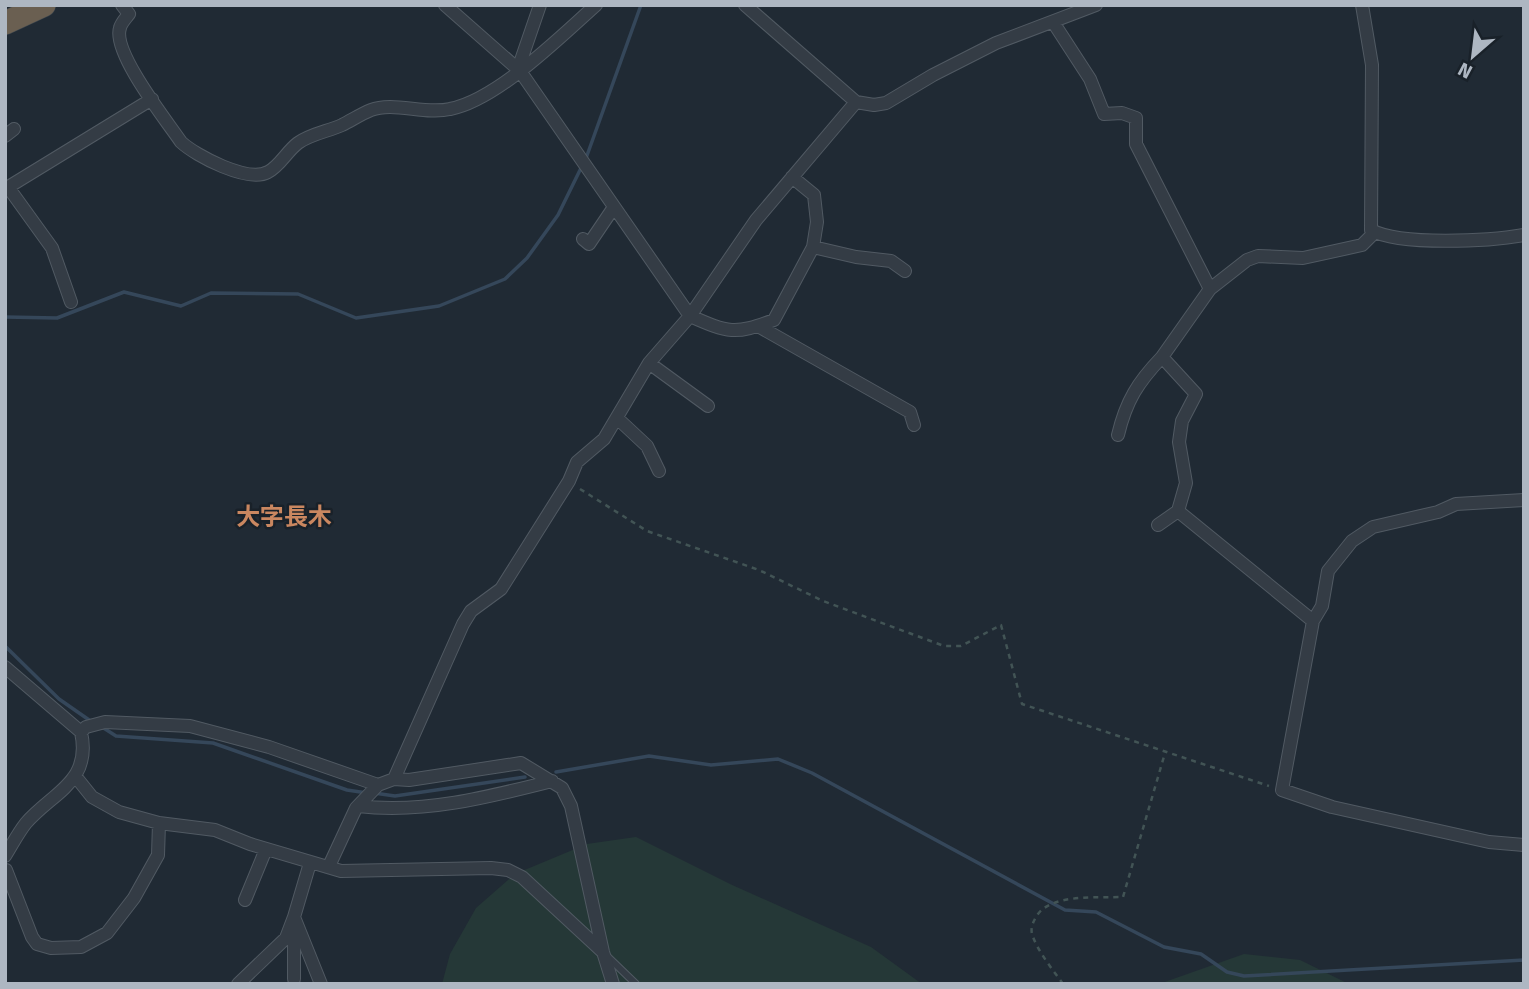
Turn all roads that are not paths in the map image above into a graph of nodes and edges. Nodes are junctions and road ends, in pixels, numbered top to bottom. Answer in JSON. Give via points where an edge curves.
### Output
{"nodes":[{"id":1,"x":44,"y":5,"type":"edge"},
{"id":2,"x":122,"y":5,"type":"edge"},
{"id":3,"x":445,"y":5,"type":"edge"},
{"id":4,"x":540,"y":5,"type":"edge"},
{"id":5,"x":596,"y":5,"type":"edge"},
{"id":6,"x":745,"y":5,"type":"edge"},
{"id":7,"x":1097,"y":5,"type":"edge"},
{"id":8,"x":1362,"y":5,"type":"edge"},
{"id":9,"x":1072,"y":10,"type":"edge"},
{"id":10,"x":1053,"y":22,"type":"junction"},
{"id":11,"x":5,"y":23,"type":"edge"},
{"id":12,"x":519,"y":70,"type":"junction"},
{"id":13,"x":152,"y":99,"type":"junction"},
{"id":14,"x":856,"y":102,"type":"junction"},
{"id":15,"x":792,"y":177,"type":"junction"},
{"id":16,"x":7,"y":188,"type":"edge"},
{"id":17,"x":614,"y":207,"type":"junction"},
{"id":18,"x":1375,"y":232,"type":"junction"},
{"id":19,"x":1524,"y":235,"type":"edge"},
{"id":20,"x":583,"y":239,"type":"dead end"},
{"id":21,"x":813,"y":247,"type":"junction"},
{"id":22,"x":905,"y":271,"type":"dead end"},
{"id":23,"x":1210,"y":289,"type":"junction"},
{"id":24,"x":71,"y":302,"type":"dead end"},
{"id":25,"x":690,"y":316,"type":"junction"},
{"id":26,"x":758,"y":326,"type":"junction"},
{"id":27,"x":1161,"y":357,"type":"junction"},
{"id":28,"x":649,"y":363,"type":"junction"},
{"id":29,"x":708,"y":406,"type":"dead end"},
{"id":30,"x":617,"y":418,"type":"junction"},
{"id":31,"x":914,"y":425,"type":"dead end"},
{"id":32,"x":1118,"y":435,"type":"dead end"},
{"id":33,"x":659,"y":471,"type":"dead end"},
{"id":34,"x":1524,"y":500,"type":"edge"},
{"id":35,"x":1178,"y":511,"type":"junction"},
{"id":36,"x":1158,"y":524,"type":"dead end"},
{"id":37,"x":1314,"y":621,"type":"junction"},
{"id":38,"x":5,"y":667,"type":"edge"},
{"id":39,"x":84,"y":730,"type":"junction"},
{"id":40,"x":76,"y":777,"type":"junction"},
{"id":41,"x":394,"y":779,"type":"junction"},
{"id":42,"x":552,"y":781,"type":"junction"},
{"id":43,"x":378,"y":785,"type":"junction"},
{"id":44,"x":360,"y":803,"type":"junction"},
{"id":45,"x":159,"y":823,"type":"junction"},
{"id":46,"x":1524,"y":845,"type":"edge"},
{"id":47,"x":266,"y":849,"type":"junction"},
{"id":48,"x":5,"y":856,"type":"edge"},
{"id":49,"x":310,"y":863,"type":"junction"},
{"id":50,"x":329,"y":866,"type":"junction"},
{"id":51,"x":9,"y":872,"type":"edge"},
{"id":52,"x":245,"y":900,"type":"dead end"},
{"id":53,"x":294,"y":917,"type":"junction"},
{"id":54,"x":603,"y":952,"type":"junction"},
{"id":55,"x":294,"y":979,"type":"dead end"},
{"id":56,"x":238,"y":984,"type":"edge"},
{"id":57,"x":321,"y":984,"type":"edge"},
{"id":58,"x":613,"y":984,"type":"edge"},
{"id":59,"x":636,"y":984,"type":"edge"}],
"edges":[{"from":1,"to":11,"type":"highway"},
{"from":2,"to":13,"type":"street","via":[[129,14],[120,28],[119,43]]},
{"from":3,"to":12,"type":"street"},
{"from":4,"to":12,"type":"street"},
{"from":5,"to":12,"type":"street"},
{"from":6,"to":14,"type":"street"},
{"from":7,"to":9,"type":"street"},
{"from":8,"to":18,"type":"street","via":[[1372,65],[1371,230]]},
{"from":9,"to":10,"type":"street"},
{"from":10,"to":14,"type":"street","via":[[996,43],[886,103]]},
{"from":10,"to":23,"type":"street","via":[[1090,79],[1104,114],[1136,118],[1136,144]]},
{"from":12,"to":13,"type":"street","via":[[470,103],[451,109],[374,109],[299,142],[270,172],[259,176],[234,171],[188,149]]},
{"from":12,"to":17,"type":"street"},
{"from":13,"to":16,"type":"street"},
{"from":14,"to":15,"type":"street"},
{"from":15,"to":21,"type":"street","via":[[814,195],[817,222]]},
{"from":15,"to":25,"type":"street","via":[[756,220]]},
{"from":16,"to":24,"type":"street","via":[[52,248]]},
{"from":17,"to":20,"type":"street","via":[[589,244]]},
{"from":17,"to":25,"type":"street"},
{"from":18,"to":19,"type":"street","via":[[1419,239]]},
{"from":18,"to":23,"type":"street","via":[[1362,245],[1303,258],[1258,256]]},
{"from":21,"to":22,"type":"street","via":[[891,261]]},
{"from":21,"to":26,"type":"street","via":[[774,320]]},
{"from":23,"to":27,"type":"street"},
{"from":25,"to":26,"type":"street","via":[[722,329],[743,332]]},
{"from":25,"to":28,"type":"street"},
{"from":26,"to":31,"type":"street","via":[[910,412]]},
{"from":27,"to":32,"type":"street","via":[[1140,380]]},
{"from":27,"to":35,"type":"street","via":[[1196,394],[1182,421],[1179,442],[1186,483]]},
{"from":28,"to":29,"type":"street"},
{"from":28,"to":30,"type":"street"},
{"from":30,"to":33,"type":"street","via":[[646,446]]},
{"from":30,"to":41,"type":"street","via":[[604,439],[577,462],[501,589],[471,611]]},
{"from":34,"to":37,"type":"street","via":[[1456,504],[1373,527],[1352,541],[1328,571],[1322,606]]},
{"from":35,"to":36,"type":"street"},
{"from":35,"to":37,"type":"street"},
{"from":37,"to":46,"type":"street","via":[[1282,790],[1358,813],[1489,842]]},
{"from":38,"to":39,"type":"street"},
{"from":39,"to":40,"type":"street"},
{"from":39,"to":43,"type":"street","via":[[105,722],[190,726],[269,747]]},
{"from":40,"to":45,"type":"street","via":[[92,797],[119,812]]},
{"from":40,"to":48,"type":"street","via":[[26,824]]},
{"from":41,"to":42,"type":"street","via":[[521,763]]},
{"from":41,"to":43,"type":"street"},
{"from":42,"to":44,"type":"street","via":[[485,798],[401,808]]},
{"from":42,"to":54,"type":"street","via":[[571,806]]},
{"from":43,"to":44,"type":"street"},
{"from":44,"to":50,"type":"street"},
{"from":45,"to":47,"type":"street","via":[[215,830]]},
{"from":45,"to":51,"type":"street","via":[[158,855],[134,898],[107,933],[81,947],[37,944]]},
{"from":47,"to":49,"type":"street"},
{"from":47,"to":52,"type":"street"},
{"from":49,"to":50,"type":"street"},
{"from":49,"to":53,"type":"street"},
{"from":50,"to":54,"type":"street","via":[[341,871],[508,870],[522,877]]},
{"from":53,"to":55,"type":"street"},
{"from":53,"to":56,"type":"street","via":[[286,938]]},
{"from":53,"to":57,"type":"street"},
{"from":54,"to":58,"type":"street"},
{"from":54,"to":59,"type":"lane"}]}
